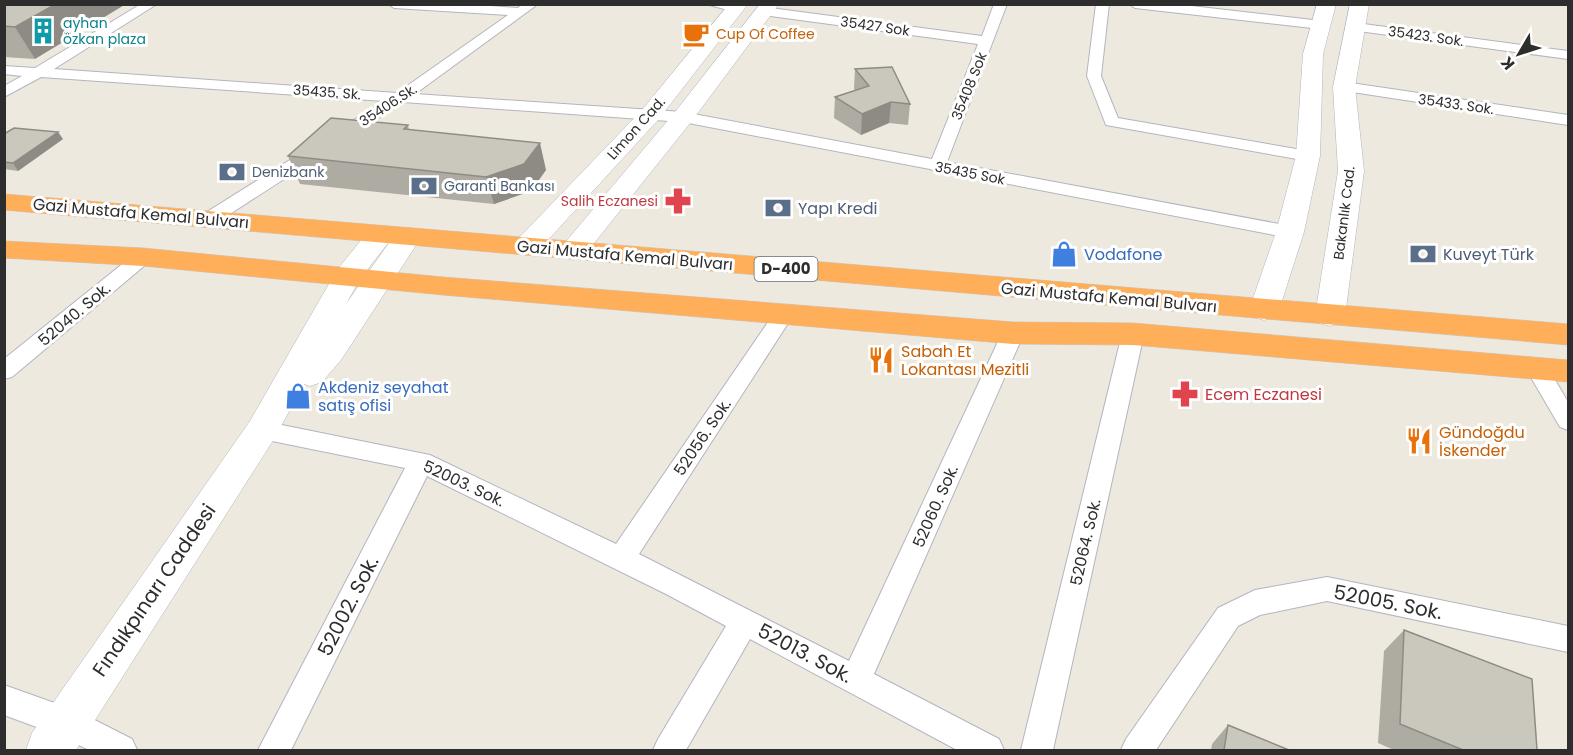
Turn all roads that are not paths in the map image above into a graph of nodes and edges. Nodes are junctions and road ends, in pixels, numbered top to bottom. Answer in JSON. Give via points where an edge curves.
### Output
{"nodes":[{"id":1,"x":151,"y":4,"type":"edge"},
{"id":2,"x":394,"y":4,"type":"edge"},
{"id":3,"x":1001,"y":4,"type":"edge"},
{"id":4,"x":1103,"y":4,"type":"edge"},
{"id":5,"x":1135,"y":4,"type":"edge"},
{"id":6,"x":729,"y":6,"type":"edge"},
{"id":7,"x":526,"y":8,"type":"edge"},
{"id":8,"x":767,"y":8,"type":"edge"},
{"id":9,"x":1324,"y":15,"type":"edge"},
{"id":10,"x":1358,"y":16,"type":"edge"},
{"id":11,"x":987,"y":41,"type":"junction"},
{"id":12,"x":1569,"y":55,"type":"edge"},
{"id":13,"x":4,"y":70,"type":"edge"},
{"id":14,"x":40,"y":72,"type":"junction"},
{"id":15,"x":1344,"y":87,"type":"junction"},
{"id":16,"x":4,"y":93,"type":"edge"},
{"id":17,"x":401,"y":97,"type":"junction"},
{"id":18,"x":650,"y":114,"type":"junction"},
{"id":19,"x":683,"y":117,"type":"junction"},
{"id":20,"x":1569,"y":120,"type":"edge"},
{"id":21,"x":1308,"y":156,"type":"junction"},
{"id":22,"x":937,"y":167,"type":"junction"},
{"id":23,"x":4,"y":202,"type":"edge"},
{"id":24,"x":209,"y":219,"type":"junction"},
{"id":25,"x":1290,"y":232,"type":"junction"},
{"id":26,"x":394,"y":235,"type":"junction"},
{"id":27,"x":526,"y":247,"type":"junction"},
{"id":28,"x":4,"y":249,"type":"edge"},
{"id":29,"x":573,"y":251,"type":"junction"},
{"id":30,"x":143,"y":257,"type":"junction"},
{"id":31,"x":347,"y":276,"type":"junction"},
{"id":32,"x":381,"y":279,"type":"junction"},
{"id":33,"x":1264,"y":310,"type":"junction"},
{"id":34,"x":784,"y":314,"type":"junction"},
{"id":35,"x":1330,"y":316,"type":"junction"},
{"id":36,"x":1013,"y":333,"type":"junction"},
{"id":37,"x":1133,"y":334,"type":"junction"},
{"id":38,"x":1569,"y":335,"type":"edge"},
{"id":39,"x":1538,"y":369,"type":"junction"},
{"id":40,"x":4,"y":371,"type":"edge"},
{"id":41,"x":1569,"y":371,"type":"edge"},
{"id":42,"x":1569,"y":421,"type":"edge"},
{"id":43,"x":262,"y":430,"type":"junction"},
{"id":44,"x":421,"y":462,"type":"junction"},
{"id":45,"x":621,"y":559,"type":"junction"},
{"id":46,"x":744,"y":622,"type":"junction"},
{"id":47,"x":1569,"y":639,"type":"edge"},
{"id":48,"x":856,"y":680,"type":"junction"},
{"id":49,"x":4,"y":700,"type":"edge"},
{"id":50,"x":57,"y":736,"type":"edge"},
{"id":51,"x":121,"y":750,"type":"edge"},
{"id":52,"x":274,"y":750,"type":"edge"},
{"id":53,"x":669,"y":750,"type":"edge"},
{"id":54,"x":988,"y":750,"type":"edge"},
{"id":55,"x":1037,"y":750,"type":"edge"},
{"id":56,"x":1137,"y":750,"type":"edge"}],
"edges":[{"from":1,"to":14,"type":"street"},
{"from":2,"to":7,"type":"street"},
{"from":3,"to":11,"type":"street","name":"35408 Sok"},
{"from":4,"to":21,"type":"street","via":[[1094,76],[1112,122]]},
{"from":5,"to":9,"type":"street"},
{"from":6,"to":18,"type":"street","name":"Limon Cad."},
{"from":7,"to":17,"type":"street","name":"35406.Sk."},
{"from":8,"to":11,"type":"street","name":"35427 Sok"},
{"from":8,"to":19,"type":"street","name":"Limon Cad."},
{"from":9,"to":21,"type":"street","via":[[1313,54]]},
{"from":10,"to":12,"type":"street","name":"35423. Sok."},
{"from":10,"to":15,"type":"street","name":"Bakanlık Cad."},
{"from":11,"to":22,"type":"street","name":"35408 Sok"},
{"from":13,"to":14,"type":"street","name":"35435. Sk."},
{"from":14,"to":16,"type":"street"},
{"from":14,"to":17,"type":"street","name":"35435. Sk."},
{"from":15,"to":20,"type":"street","name":"35433. Sok."},
{"from":15,"to":35,"type":"street","name":"Bakanlık Cad.","via":[[1352,171]]},
{"from":17,"to":18,"type":"street","name":"35435. Sk."},
{"from":17,"to":24,"type":"street","name":"35406.Sk."},
{"from":18,"to":19,"type":"street","name":"35435 Sok"},
{"from":18,"to":27,"type":"street","name":"Limon Cad."},
{"from":19,"to":22,"type":"street","name":"35435 Sok"},
{"from":19,"to":29,"type":"street","name":"Limon Cad."},
{"from":21,"to":25,"type":"street"},
{"from":22,"to":25,"type":"street","name":"35435 Sok"},
{"from":23,"to":24,"type":"highway","name":"Gazi Mustafa Kemal Bulvarı","number":"D-400"},
{"from":24,"to":26,"type":"highway","name":"Gazi Mustafa Kemal Bulvarı","number":"D-400"},
{"from":25,"to":33,"type":"street"},
{"from":26,"to":27,"type":"highway","name":"Gazi Mustafa Kemal Bulvarı","number":"D-400"},
{"from":26,"to":31,"type":"street","name":"Fındıkpınarı Caddesi"},
{"from":26,"to":32,"type":"street","name":"Fındıkpınarı Caddesi"},
{"from":27,"to":29,"type":"highway","name":"Gazi Mustafa Kemal Bulvarı","number":"D-400"},
{"from":28,"to":30,"type":"highway"},
{"from":29,"to":33,"type":"highway","name":"Gazi Mustafa Kemal Bulvarı","number":"D-400"},
{"from":30,"to":31,"type":"highway"},
{"from":30,"to":40,"type":"street","name":"52040. Sok."},
{"from":31,"to":32,"type":"highway"},
{"from":31,"to":43,"type":"street","name":"Fındıkpınarı Caddesi"},
{"from":32,"to":34,"type":"highway"},
{"from":32,"to":43,"type":"street","name":"Fındıkpınarı Caddesi","via":[[330,352]]},
{"from":33,"to":35,"type":"highway","name":"Gazi Mustafa Kemal Bulvarı","number":"D-400"},
{"from":34,"to":36,"type":"highway"},
{"from":34,"to":45,"type":"street","name":"52056. Sok."},
{"from":35,"to":38,"type":"highway","name":"Gazi Mustafa Kemal Bulvarı","number":"D-400"},
{"from":36,"to":37,"type":"highway"},
{"from":36,"to":48,"type":"street","name":"52060. Sok."},
{"from":37,"to":39,"type":"highway"},
{"from":37,"to":55,"type":"street","name":"52064. Sok."},
{"from":39,"to":41,"type":"highway"},
{"from":39,"to":42,"type":"street"},
{"from":43,"to":44,"type":"street","name":"52003. Sok."},
{"from":43,"to":50,"type":"street","name":"Fındıkpınarı Caddesi"},
{"from":44,"to":45,"type":"street","name":"52003. Sok."},
{"from":44,"to":52,"type":"street","name":"52002. Sok."},
{"from":45,"to":46,"type":"street","name":"52013. Sok."},
{"from":46,"to":48,"type":"street","name":"52013. Sok."},
{"from":46,"to":53,"type":"street"},
{"from":47,"to":56,"type":"street","name":"52005. Sok.","via":[[1326,589],[1255,603],[1228,617]]},
{"from":48,"to":54,"type":"street","name":"52013. Sok."},
{"from":49,"to":50,"type":"street"},
{"from":50,"to":51,"type":"street"}]}
